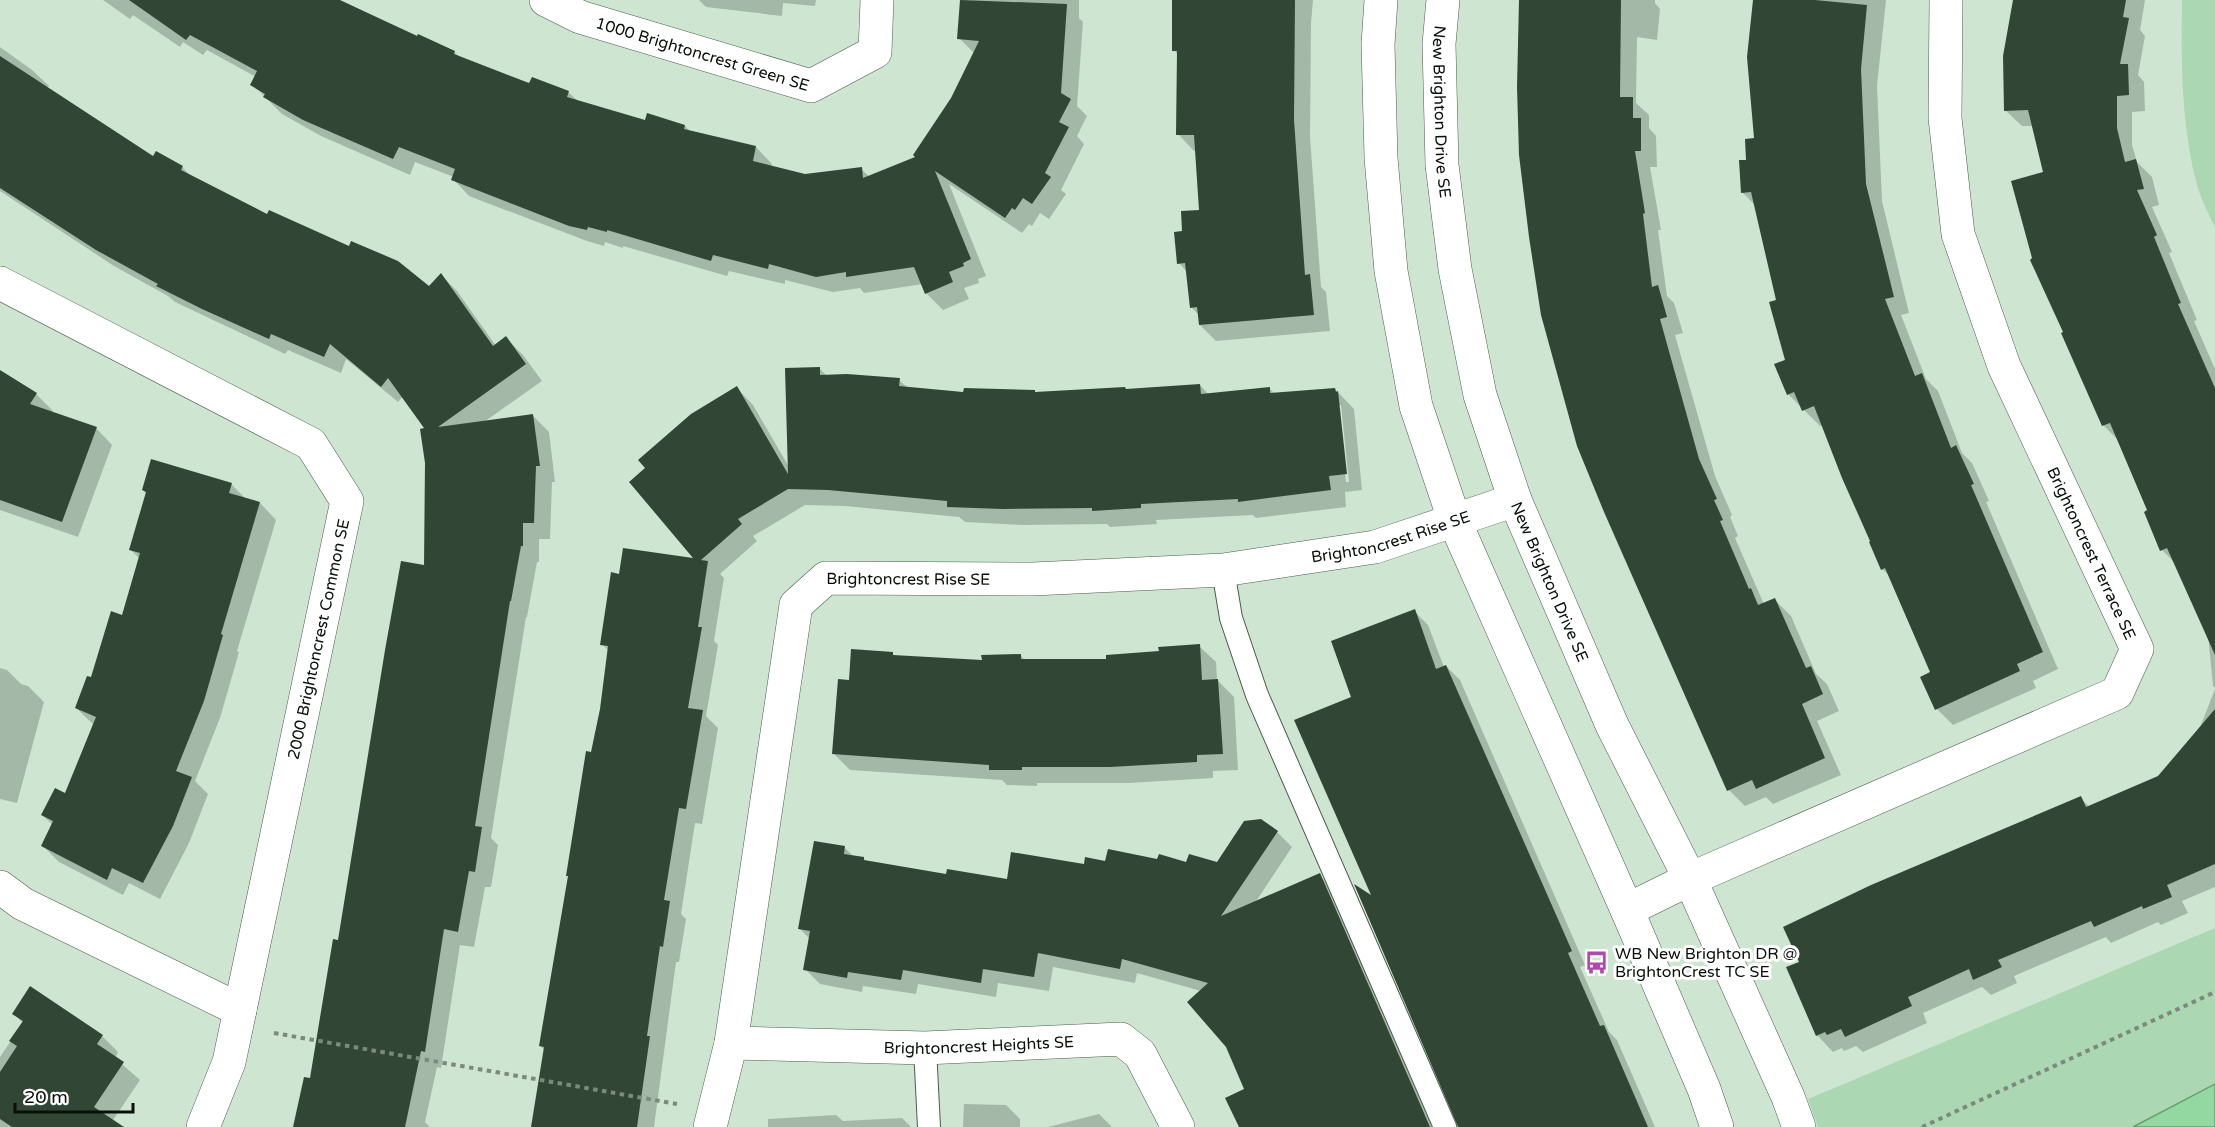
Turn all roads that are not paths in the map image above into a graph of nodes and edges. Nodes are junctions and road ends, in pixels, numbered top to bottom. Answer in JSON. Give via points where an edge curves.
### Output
{"nodes":[{"id":1,"x":546,"y":0,"type":"edge"},
{"id":2,"x":877,"y":0,"type":"edge"},
{"id":3,"x":1381,"y":0,"type":"edge"},
{"id":4,"x":1443,"y":0,"type":"edge"},
{"id":5,"x":1946,"y":0,"type":"edge"},
{"id":6,"x":0,"y":283,"type":"edge"},
{"id":7,"x":1515,"y":500,"type":"junction"},
{"id":8,"x":1455,"y":522,"type":"junction"},
{"id":9,"x":1223,"y":570,"type":"junction"},
{"id":10,"x":1690,"y":879,"type":"junction"},
{"id":11,"x":0,"y":887,"type":"edge"},
{"id":12,"x":1627,"y":910,"type":"junction"},
{"id":13,"x":238,"y":1018,"type":"junction"},
{"id":14,"x":730,"y":1042,"type":"junction"},
{"id":15,"x":925,"y":1048,"type":"junction"},
{"id":16,"x":711,"y":1119,"type":"edge"},
{"id":17,"x":203,"y":1127,"type":"edge"},
{"id":18,"x":929,"y":1127,"type":"edge"},
{"id":19,"x":1178,"y":1127,"type":"edge"},
{"id":20,"x":1445,"y":1127,"type":"edge"},
{"id":21,"x":1717,"y":1127,"type":"edge"},
{"id":22,"x":1799,"y":1127,"type":"edge"}],
"edges":[{"from":1,"to":2,"type":"street","name":"1000 Brightoncrest Green SE","via":[[579,17],[811,86],[874,52]]},
{"from":3,"to":8,"type":"street","via":[[1381,158],[1391,271],[1416,406]]},
{"from":4,"to":7,"type":"street","name":"New Brighton Drive SE","via":[[1439,44],[1442,165],[1455,269],[1480,395]]},
{"from":5,"to":10,"type":"street","name":"Brightoncrest Terrace SE","via":[[1945,118],[1958,234],[2004,366],[2137,649],[2117,693]]},
{"from":6,"to":13,"type":"street","name":"2000 Brightoncrest Common SE","via":[[311,444],[347,501]]},
{"from":7,"to":8,"type":"street","name":"Brightoncrest Rise SE"},
{"from":7,"to":10,"type":"street","name":"New Brighton Drive SE","via":[[1612,725]]},
{"from":8,"to":9,"type":"street","name":"Brightoncrest Rise SE","via":[[1375,547]]},
{"from":8,"to":12,"type":"street"},
{"from":9,"to":14,"type":"street","name":"Brightoncrest Rise SE","via":[[1033,579],[826,578],[796,605]]},
{"from":9,"to":20,"type":"lane","via":[[1231,618],[1257,695]]},
{"from":10,"to":12,"type":"street","name":"Brightoncrest Terrace SE"},
{"from":10,"to":22,"type":"street","name":"New Brighton Drive SE"},
{"from":11,"to":13,"type":"street","via":[[23,904]]},
{"from":12,"to":21,"type":"street"},
{"from":13,"to":17,"type":"street","name":"2000 Brightoncrest Common SE","via":[[229,1062]]},
{"from":14,"to":15,"type":"street","name":"Brightoncrest Heights SE"},
{"from":14,"to":16,"type":"street","name":"Brightoncrest Rise SE"},
{"from":15,"to":18,"type":"lane"},
{"from":15,"to":19,"type":"street","name":"Brightoncrest Heights SE","via":[[1121,1039],[1140,1054]]}]}
